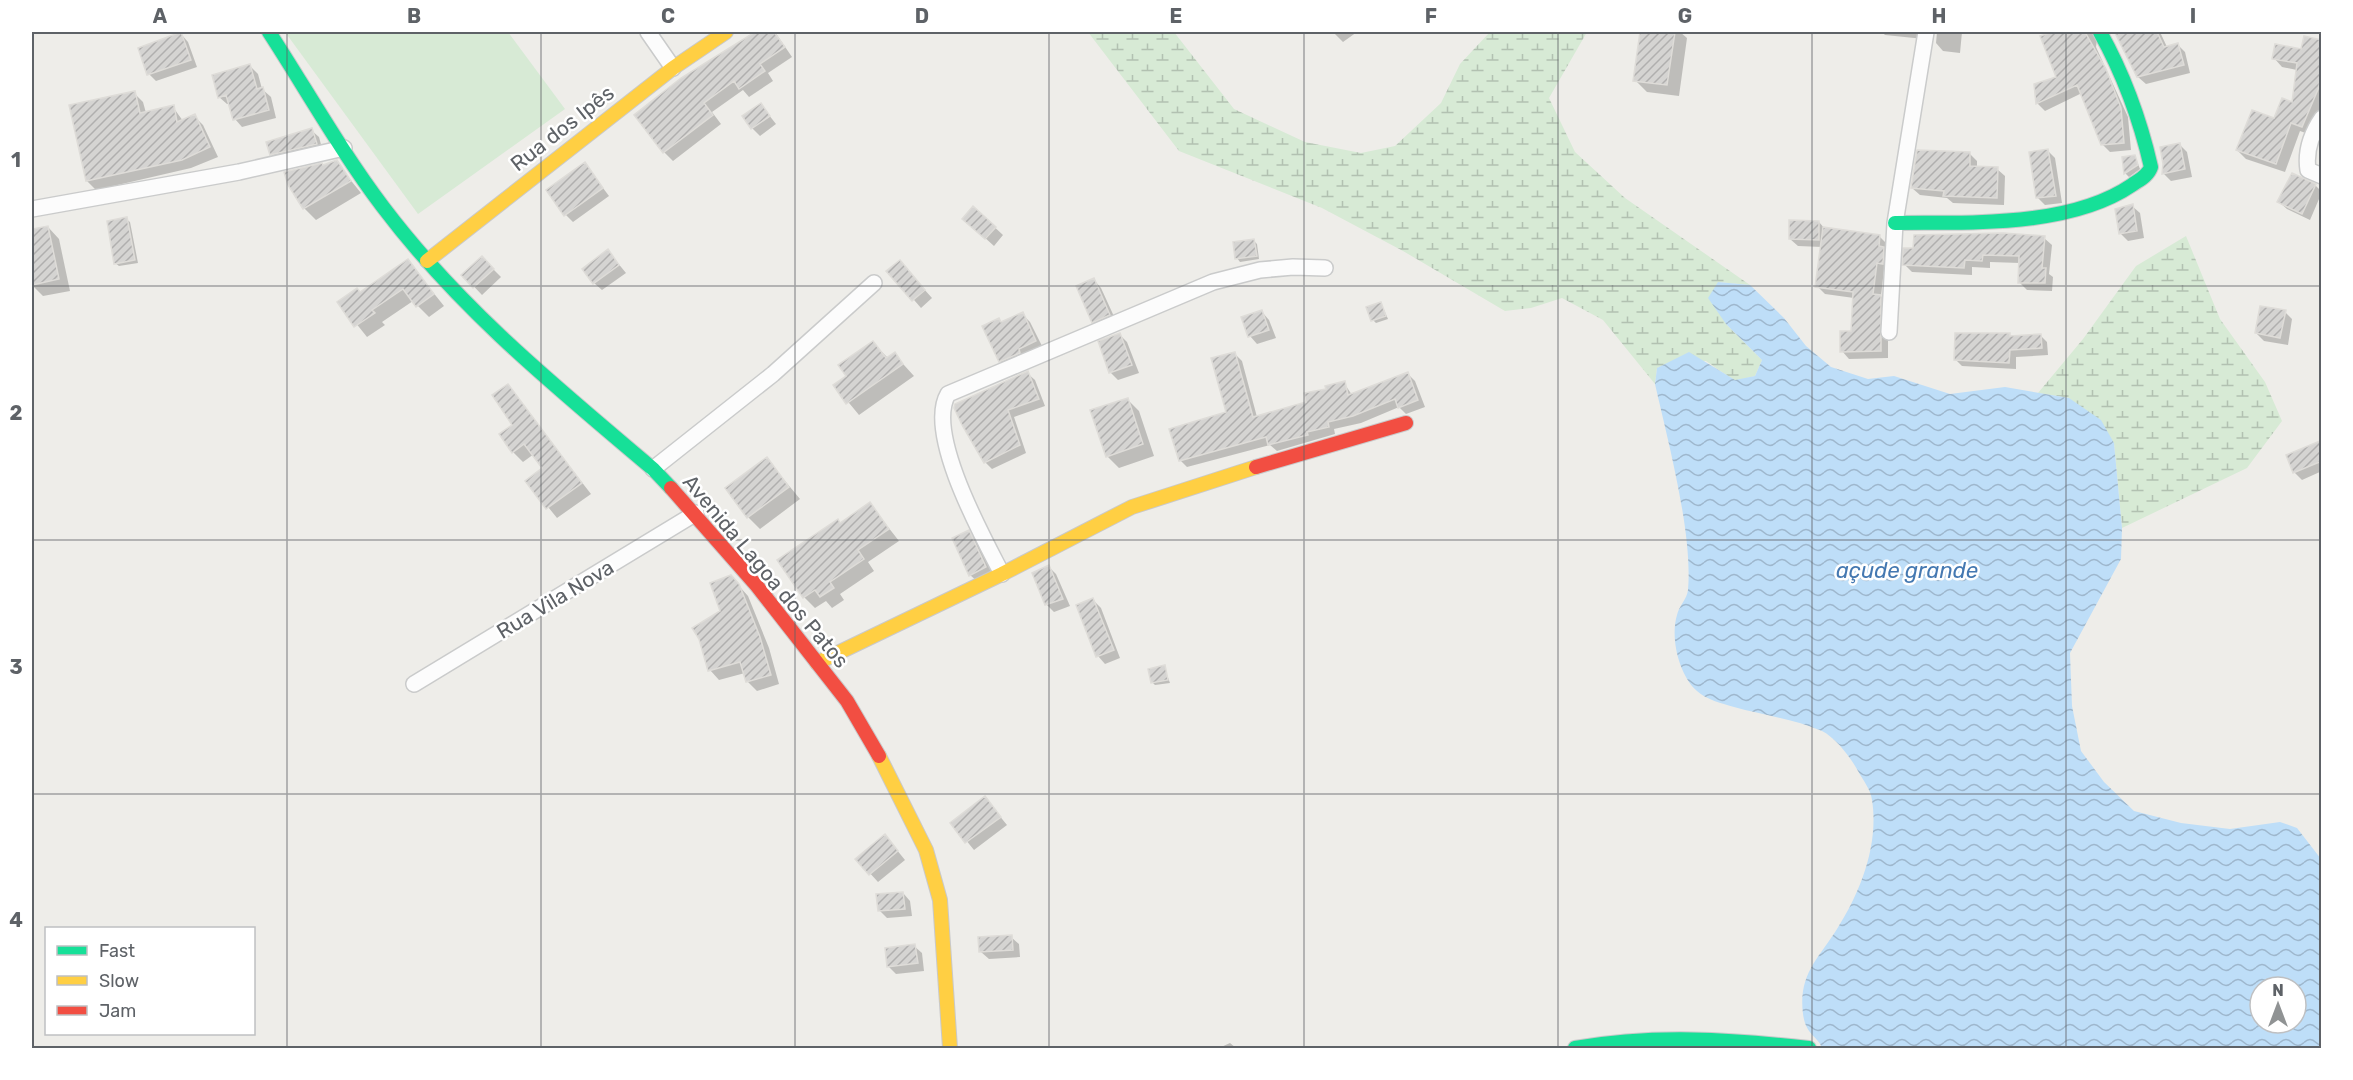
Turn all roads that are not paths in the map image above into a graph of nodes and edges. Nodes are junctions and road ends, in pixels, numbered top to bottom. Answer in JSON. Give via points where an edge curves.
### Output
{"nodes":[{"id":1,"x":269,"y":32,"type":"edge"},
{"id":2,"x":648,"y":32,"type":"edge"},
{"id":3,"x":726,"y":32,"type":"edge"},
{"id":4,"x":1926,"y":32,"type":"edge"},
{"id":5,"x":2100,"y":32,"type":"edge"},
{"id":6,"x":673,"y":68,"type":"junction"},
{"id":7,"x":2322,"y":118,"type":"edge"},
{"id":8,"x":344,"y":148,"type":"junction"},
{"id":9,"x":2322,"y":176,"type":"edge"},
{"id":10,"x":32,"y":209,"type":"edge"},
{"id":11,"x":1895,"y":224,"type":"junction"},
{"id":12,"x":427,"y":261,"type":"junction"},
{"id":13,"x":1325,"y":268,"type":"dead end"},
{"id":14,"x":874,"y":284,"type":"dead end"},
{"id":15,"x":1889,"y":333,"type":"dead end"},
{"id":16,"x":1406,"y":423,"type":"dead end"},
{"id":17,"x":653,"y":469,"type":"junction"},
{"id":18,"x":696,"y":513,"type":"junction"},
{"id":19,"x":1002,"y":574,"type":"junction"},
{"id":20,"x":817,"y":663,"type":"junction"},
{"id":21,"x":414,"y":684,"type":"dead end"},
{"id":22,"x":950,"y":1048,"type":"edge"},
{"id":23,"x":1575,"y":1048,"type":"edge"},
{"id":24,"x":1809,"y":1048,"type":"edge"}],
"edges":[{"from":1,"to":8,"type":"street","name":"Avenida Lagoa dos Patos"},
{"from":2,"to":6,"type":"street"},
{"from":3,"to":6,"type":"street","name":"Rua dos Ipês"},
{"from":4,"to":11,"type":"street"},
{"from":5,"to":11,"type":"street","via":[[2137,109],[2151,167],[2149,173],[2116,195],[2068,211]]},
{"from":6,"to":12,"type":"street","name":"Rua dos Ipês"},
{"from":7,"to":9,"type":"street","via":[[2308,148],[2308,170]]},
{"from":8,"to":10,"type":"street","via":[[239,172]]},
{"from":8,"to":12,"type":"street","name":"Avenida Lagoa dos Patos","via":[[382,206]]},
{"from":11,"to":15,"type":"street"},
{"from":12,"to":17,"type":"street","name":"Avenida Lagoa dos Patos","via":[[509,347]]},
{"from":13,"to":19,"type":"street","via":[[1260,270],[1213,282],[948,394],[942,415],[957,480],[967,508]]},
{"from":14,"to":17,"type":"street","via":[[773,374]]},
{"from":16,"to":19,"type":"street","via":[[1132,507]]},
{"from":17,"to":18,"type":"street","name":"Avenida Lagoa dos Patos"},
{"from":18,"to":20,"type":"street","name":"Avenida Lagoa dos Patos"},
{"from":18,"to":21,"type":"street","name":"Rua Vila Nova"},
{"from":19,"to":20,"type":"street"},
{"from":20,"to":22,"type":"street","name":"Avenida Lagoa dos Patos","via":[[875,748],[926,850],[939,900]]},
{"from":23,"to":24,"type":"street","via":[[1660,1036]]}]}
